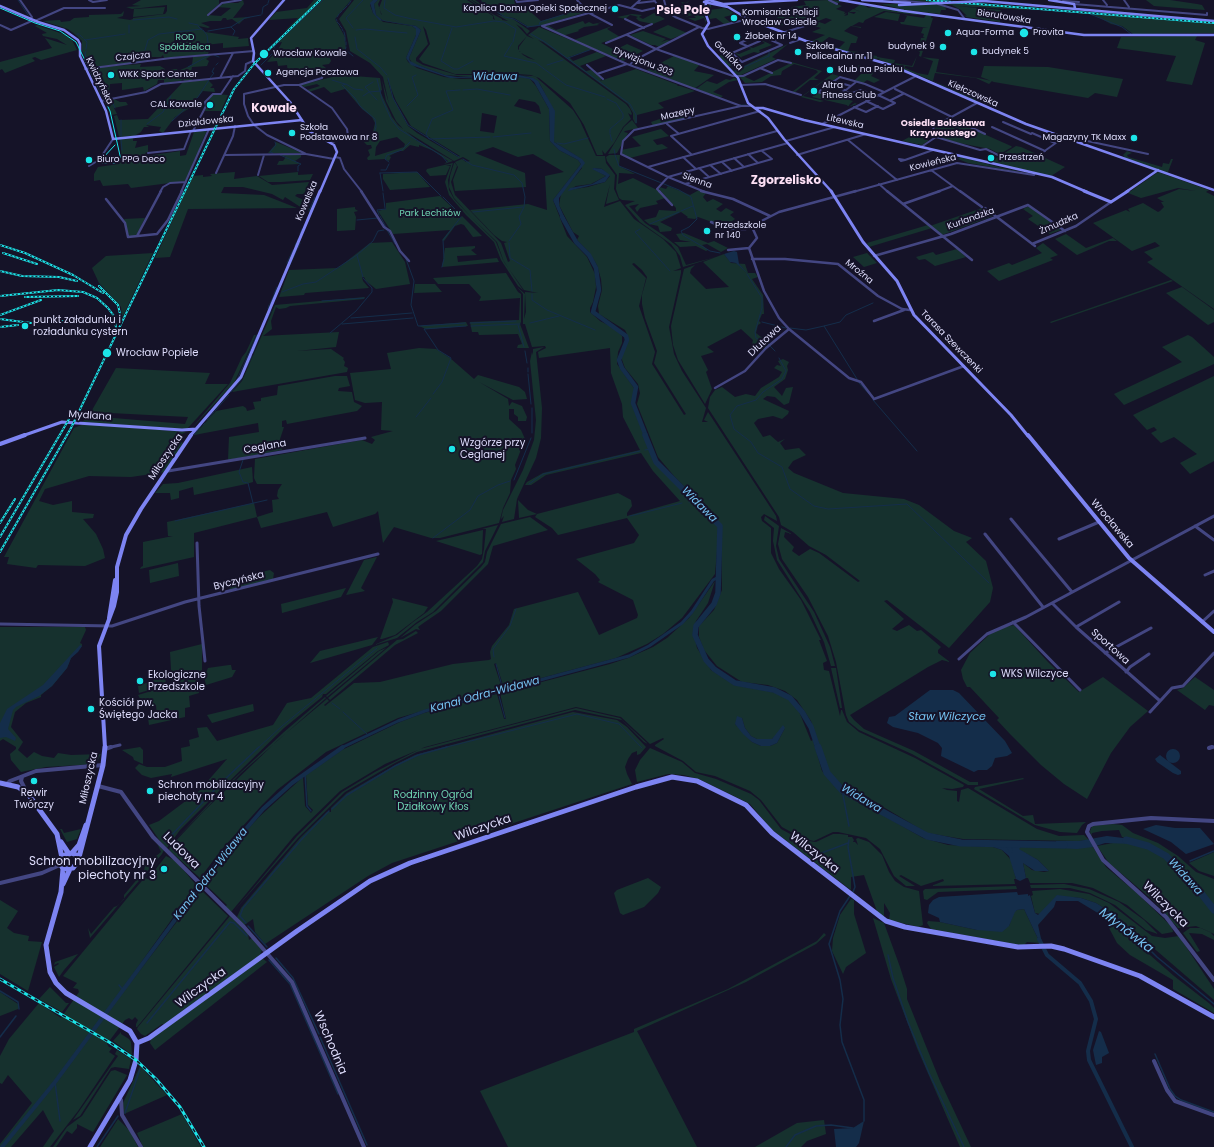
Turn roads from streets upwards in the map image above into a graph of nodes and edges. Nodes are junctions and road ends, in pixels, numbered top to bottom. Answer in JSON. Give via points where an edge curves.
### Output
{"nodes":[{"id":1,"x":20,"y":0,"type":"edge"},
{"id":2,"x":90,"y":0,"type":"edge"},
{"id":3,"x":107,"y":0,"type":"edge"},
{"id":4,"x":241,"y":0,"type":"edge"},
{"id":5,"x":284,"y":0,"type":"edge"},
{"id":6,"x":538,"y":0,"type":"edge"},
{"id":7,"x":577,"y":0,"type":"edge"},
{"id":8,"x":640,"y":0,"type":"edge"},
{"id":9,"x":659,"y":0,"type":"edge"},
{"id":10,"x":664,"y":0,"type":"edge"},
{"id":11,"x":700,"y":0,"type":"edge"},
{"id":12,"x":797,"y":0,"type":"edge"},
{"id":13,"x":829,"y":0,"type":"edge"},
{"id":14,"x":840,"y":0,"type":"edge"},
{"id":15,"x":853,"y":0,"type":"edge"},
{"id":16,"x":862,"y":0,"type":"edge"},
{"id":17,"x":894,"y":0,"type":"edge"},
{"id":18,"x":958,"y":0,"type":"edge"},
{"id":19,"x":994,"y":0,"type":"edge"},
{"id":20,"x":1049,"y":0,"type":"edge"},
{"id":21,"x":1103,"y":0,"type":"edge"},
{"id":22,"x":1124,"y":0,"type":"edge"},
{"id":23,"x":516,"y":1,"type":"edge"},
{"id":24,"x":654,"y":1,"type":"edge"},
{"id":25,"x":708,"y":1,"type":"edge"},
{"id":26,"x":984,"y":1,"type":"edge"},
{"id":27,"x":1063,"y":1,"type":"edge"},
{"id":28,"x":93,"y":2,"type":"junction"},
{"id":29,"x":867,"y":2,"type":"junction"},
{"id":30,"x":637,"y":4,"type":"junction"},
{"id":31,"x":723,"y":4,"type":"junction"},
{"id":32,"x":837,"y":4,"type":"dead end"},
{"id":33,"x":899,"y":4,"type":"junction"},
{"id":34,"x":1074,"y":4,"type":"junction"},
{"id":35,"x":1107,"y":5,"type":"junction"},
{"id":36,"x":0,"y":6,"type":"edge"},
{"id":37,"x":85,"y":7,"type":"junction"},
{"id":38,"x":659,"y":7,"type":"junction"},
{"id":39,"x":1129,"y":7,"type":"junction"},
{"id":40,"x":105,"y":8,"type":"dead end"},
{"id":41,"x":631,"y":8,"type":"junction"},
{"id":42,"x":1075,"y":8,"type":"junction"},
{"id":43,"x":1150,"y":8,"type":"dead end"},
{"id":44,"x":1068,"y":9,"type":"junction"},
{"id":45,"x":900,"y":10,"type":"junction"},
{"id":46,"x":667,"y":11,"type":"junction"},
{"id":47,"x":590,"y":13,"type":"junction"},
{"id":48,"x":1207,"y":13,"type":"dead end"},
{"id":49,"x":208,"y":15,"type":"dead end"},
{"id":50,"x":964,"y":18,"type":"junction"},
{"id":51,"x":30,"y":19,"type":"junction"},
{"id":52,"x":625,"y":19,"type":"dead end"},
{"id":53,"x":748,"y":19,"type":"junction"},
{"id":54,"x":1214,"y":20,"type":"edge"},
{"id":55,"x":35,"y":21,"type":"junction"},
{"id":56,"x":652,"y":24,"type":"dead end"},
{"id":57,"x":0,"y":25,"type":"edge"},
{"id":58,"x":612,"y":25,"type":"dead end"},
{"id":59,"x":808,"y":25,"type":"dead end"},
{"id":60,"x":644,"y":28,"type":"junction"},
{"id":61,"x":698,"y":28,"type":"junction"},
{"id":62,"x":704,"y":29,"type":"junction"},
{"id":63,"x":785,"y":32,"type":"junction"},
{"id":64,"x":789,"y":34,"type":"junction"},
{"id":65,"x":1214,"y":34,"type":"edge"},
{"id":66,"x":627,"y":35,"type":"junction"},
{"id":67,"x":667,"y":39,"type":"dead end"},
{"id":68,"x":801,"y":39,"type":"junction"},
{"id":69,"x":671,"y":40,"type":"junction"},
{"id":70,"x":760,"y":41,"type":"dead end"},
{"id":71,"x":773,"y":41,"type":"junction"},
{"id":72,"x":606,"y":43,"type":"dead end"},
{"id":73,"x":790,"y":43,"type":"dead end"},
{"id":74,"x":747,"y":46,"type":"junction"},
{"id":75,"x":656,"y":49,"type":"junction"},
{"id":76,"x":254,"y":51,"type":"junction"},
{"id":77,"x":234,"y":52,"type":"junction"},
{"id":78,"x":253,"y":61,"type":"junction"},
{"id":79,"x":791,"y":63,"type":"dead end"},
{"id":80,"x":626,"y":64,"type":"junction"},
{"id":81,"x":587,"y":65,"type":"dead end"},
{"id":82,"x":630,"y":65,"type":"junction"},
{"id":83,"x":725,"y":67,"type":"junction"},
{"id":84,"x":760,"y":68,"type":"junction"},
{"id":85,"x":85,"y":69,"type":"junction"},
{"id":86,"x":324,"y":71,"type":"dead end"},
{"id":87,"x":720,"y":71,"type":"junction"},
{"id":88,"x":772,"y":73,"type":"dead end"},
{"id":89,"x":597,"y":74,"type":"junction"},
{"id":90,"x":233,"y":76,"type":"junction"},
{"id":91,"x":736,"y":76,"type":"junction"},
{"id":92,"x":916,"y":76,"type":"junction"},
{"id":93,"x":220,"y":78,"type":"junction"},
{"id":94,"x":603,"y":79,"type":"dead end"},
{"id":95,"x":834,"y":81,"type":"junction"},
{"id":96,"x":856,"y":82,"type":"junction"},
{"id":97,"x":274,"y":84,"type":"junction"},
{"id":98,"x":829,"y":84,"type":"junction"},
{"id":99,"x":284,"y":85,"type":"junction"},
{"id":100,"x":299,"y":85,"type":"junction"},
{"id":101,"x":742,"y":85,"type":"junction"},
{"id":102,"x":851,"y":86,"type":"junction"},
{"id":103,"x":277,"y":87,"type":"junction"},
{"id":104,"x":895,"y":89,"type":"dead end"},
{"id":105,"x":846,"y":91,"type":"junction"},
{"id":106,"x":884,"y":92,"type":"junction"},
{"id":107,"x":903,"y":94,"type":"junction"},
{"id":108,"x":801,"y":95,"type":"dead end"},
{"id":109,"x":877,"y":95,"type":"junction"},
{"id":110,"x":101,"y":101,"type":"junction"},
{"id":111,"x":866,"y":101,"type":"junction"},
{"id":112,"x":890,"y":101,"type":"junction"},
{"id":113,"x":977,"y":103,"type":"junction"},
{"id":114,"x":741,"y":106,"type":"junction"},
{"id":115,"x":752,"y":106,"type":"junction"},
{"id":116,"x":878,"y":106,"type":"junction"},
{"id":117,"x":854,"y":107,"type":"junction"},
{"id":118,"x":756,"y":108,"type":"junction"},
{"id":119,"x":760,"y":111,"type":"junction"},
{"id":120,"x":952,"y":117,"type":"junction"},
{"id":121,"x":302,"y":120,"type":"junction"},
{"id":122,"x":1003,"y":122,"type":"dead end"},
{"id":123,"x":254,"y":124,"type":"junction"},
{"id":124,"x":667,"y":124,"type":"junction"},
{"id":125,"x":822,"y":124,"type":"junction"},
{"id":126,"x":966,"y":125,"type":"dead end"},
{"id":127,"x":235,"y":126,"type":"junction"},
{"id":128,"x":834,"y":127,"type":"junction"},
{"id":129,"x":992,"y":127,"type":"dead end"},
{"id":130,"x":209,"y":129,"type":"junction"},
{"id":131,"x":192,"y":131,"type":"junction"},
{"id":132,"x":777,"y":131,"type":"junction"},
{"id":133,"x":678,"y":133,"type":"junction"},
{"id":134,"x":866,"y":134,"type":"junction"},
{"id":135,"x":985,"y":134,"type":"dead end"},
{"id":136,"x":936,"y":137,"type":"junction"},
{"id":137,"x":1066,"y":138,"type":"junction"},
{"id":138,"x":113,"y":139,"type":"junction"},
{"id":139,"x":337,"y":140,"type":"junction"},
{"id":140,"x":848,"y":140,"type":"junction"},
{"id":141,"x":1060,"y":140,"type":"dead end"},
{"id":142,"x":330,"y":142,"type":"junction"},
{"id":143,"x":787,"y":142,"type":"junction"},
{"id":144,"x":1056,"y":144,"type":"junction"},
{"id":145,"x":334,"y":145,"type":"junction"},
{"id":146,"x":922,"y":147,"type":"junction"},
{"id":147,"x":933,"y":150,"type":"junction"},
{"id":148,"x":762,"y":151,"type":"junction"},
{"id":149,"x":1045,"y":151,"type":"junction"},
{"id":150,"x":148,"y":153,"type":"dead end"},
{"id":151,"x":225,"y":154,"type":"junction"},
{"id":152,"x":264,"y":154,"type":"junction"},
{"id":153,"x":306,"y":154,"type":"junction"},
{"id":154,"x":621,"y":154,"type":"joint"},
{"id":155,"x":691,"y":154,"type":"junction"},
{"id":156,"x":748,"y":154,"type":"junction"},
{"id":157,"x":1148,"y":154,"type":"dead end"},
{"id":158,"x":797,"y":155,"type":"junction"},
{"id":159,"x":1040,"y":155,"type":"dead end"},
{"id":160,"x":1000,"y":156,"type":"dead end"},
{"id":161,"x":683,"y":157,"type":"junction"},
{"id":162,"x":334,"y":158,"type":"junction"},
{"id":163,"x":734,"y":158,"type":"junction"},
{"id":164,"x":905,"y":160,"type":"dead end"},
{"id":165,"x":722,"y":162,"type":"junction"},
{"id":166,"x":758,"y":163,"type":"junction"},
{"id":167,"x":710,"y":165,"type":"junction"},
{"id":168,"x":89,"y":166,"type":"dead end"},
{"id":169,"x":648,"y":167,"type":"junction"},
{"id":170,"x":744,"y":167,"type":"junction"},
{"id":171,"x":697,"y":169,"type":"junction"},
{"id":172,"x":931,"y":170,"type":"junction"},
{"id":173,"x":1158,"y":170,"type":"junction"},
{"id":174,"x":732,"y":171,"type":"junction"},
{"id":175,"x":687,"y":172,"type":"junction"},
{"id":176,"x":216,"y":173,"type":"dead end"},
{"id":177,"x":1035,"y":173,"type":"junction"},
{"id":178,"x":721,"y":174,"type":"junction"},
{"id":179,"x":258,"y":175,"type":"dead end"},
{"id":180,"x":668,"y":177,"type":"junction"},
{"id":181,"x":708,"y":177,"type":"junction"},
{"id":182,"x":897,"y":180,"type":"junction"},
{"id":183,"x":697,"y":181,"type":"junction"},
{"id":184,"x":186,"y":182,"type":"junction"},
{"id":185,"x":685,"y":184,"type":"junction"},
{"id":186,"x":879,"y":184,"type":"junction"},
{"id":187,"x":953,"y":186,"type":"junction"},
{"id":188,"x":1214,"y":190,"type":"edge"},
{"id":189,"x":836,"y":196,"type":"junction"},
{"id":190,"x":106,"y":199,"type":"dead end"},
{"id":191,"x":1111,"y":202,"type":"junction"},
{"id":192,"x":903,"y":204,"type":"junction"},
{"id":193,"x":672,"y":205,"type":"dead end"},
{"id":194,"x":770,"y":216,"type":"junction"},
{"id":195,"x":996,"y":217,"type":"junction"},
{"id":196,"x":711,"y":222,"type":"dead end"},
{"id":197,"x":752,"y":227,"type":"junction"},
{"id":198,"x":1065,"y":231,"type":"junction"},
{"id":199,"x":137,"y":236,"type":"junction"},
{"id":200,"x":943,"y":236,"type":"junction"},
{"id":201,"x":1032,"y":244,"type":"junction"},
{"id":202,"x":1035,"y":246,"type":"dead end"},
{"id":203,"x":749,"y":248,"type":"junction"},
{"id":204,"x":728,"y":250,"type":"dead end"},
{"id":205,"x":874,"y":256,"type":"junction"},
{"id":206,"x":752,"y":259,"type":"junction"},
{"id":207,"x":972,"y":260,"type":"dead end"},
{"id":208,"x":409,"y":261,"type":"dead end"},
{"id":209,"x":904,"y":310,"type":"junction"},
{"id":210,"x":910,"y":310,"type":"junction"},
{"id":211,"x":874,"y":321,"type":"dead end"},
{"id":212,"x":790,"y":329,"type":"junction"},
{"id":213,"x":964,"y":366,"type":"junction"},
{"id":214,"x":715,"y":388,"type":"dead end"},
{"id":215,"x":1010,"y":414,"type":"joint"},
{"id":216,"x":194,"y":431,"type":"junction"},
{"id":217,"x":365,"y":438,"type":"dead end"},
{"id":218,"x":0,"y":444,"type":"edge"},
{"id":219,"x":168,"y":471,"type":"junction"},
{"id":220,"x":1213,"y":517,"type":"edge"},
{"id":221,"x":1011,"y":518,"type":"dead end"},
{"id":222,"x":1099,"y":522,"type":"junction"},
{"id":223,"x":1195,"y":526,"type":"junction"},
{"id":224,"x":985,"y":534,"type":"dead end"},
{"id":225,"x":1059,"y":539,"type":"dead end"},
{"id":226,"x":1214,"y":540,"type":"edge"},
{"id":227,"x":197,"y":543,"type":"dead end"},
{"id":228,"x":378,"y":554,"type":"dead end"},
{"id":229,"x":1132,"y":561,"type":"junction"},
{"id":230,"x":1214,"y":571,"type":"edge"},
{"id":231,"x":1206,"y":575,"type":"dead end"},
{"id":232,"x":1072,"y":592,"type":"junction"},
{"id":233,"x":200,"y":598,"type":"junction"},
{"id":234,"x":1119,"y":602,"type":"dead end"},
{"id":235,"x":1052,"y":603,"type":"junction"},
{"id":236,"x":1043,"y":607,"type":"junction"},
{"id":237,"x":1214,"y":611,"type":"edge"},
{"id":238,"x":1013,"y":622,"type":"junction"},
{"id":239,"x":1202,"y":622,"type":"junction"},
{"id":240,"x":0,"y":624,"type":"edge"},
{"id":241,"x":106,"y":626,"type":"junction"},
{"id":242,"x":1076,"y":627,"type":"junction"},
{"id":243,"x":1151,"y":628,"type":"dead end"},
{"id":244,"x":1214,"y":632,"type":"edge"},
{"id":245,"x":1105,"y":653,"type":"junction"},
{"id":246,"x":1214,"y":653,"type":"edge"},
{"id":247,"x":1149,"y":654,"type":"dead end"},
{"id":248,"x":959,"y":659,"type":"dead end"},
{"id":249,"x":205,"y":661,"type":"dead end"},
{"id":250,"x":1126,"y":672,"type":"junction"},
{"id":251,"x":1080,"y":690,"type":"dead end"},
{"id":252,"x":1159,"y":700,"type":"junction"},
{"id":253,"x":1150,"y":712,"type":"dead end"},
{"id":254,"x":120,"y":745,"type":"dead end"},
{"id":255,"x":1214,"y":747,"type":"edge"},
{"id":256,"x":1209,"y":748,"type":"dead end"},
{"id":257,"x":105,"y":749,"type":"junction"},
{"id":258,"x":103,"y":765,"type":"junction"},
{"id":259,"x":24,"y":775,"type":"junction"},
{"id":260,"x":0,"y":783,"type":"edge"},
{"id":261,"x":7,"y":784,"type":"junction"},
{"id":262,"x":98,"y":786,"type":"junction"},
{"id":263,"x":26,"y":791,"type":"junction"},
{"id":264,"x":1214,"y":821,"type":"edge"},
{"id":265,"x":88,"y":823,"type":"junction"},
{"id":266,"x":60,"y":841,"type":"junction"},
{"id":267,"x":70,"y":853,"type":"junction"},
{"id":268,"x":78,"y":856,"type":"junction"},
{"id":269,"x":62,"y":858,"type":"junction"},
{"id":270,"x":62,"y":867,"type":"junction"},
{"id":271,"x":70,"y":869,"type":"junction"},
{"id":272,"x":0,"y":883,"type":"edge"},
{"id":273,"x":62,"y":886,"type":"junction"},
{"id":274,"x":267,"y":953,"type":"junction"},
{"id":275,"x":1214,"y":980,"type":"edge"},
{"id":276,"x":1214,"y":1017,"type":"edge"},
{"id":277,"x":137,"y":1043,"type":"junction"},
{"id":278,"x":1154,"y":1061,"type":"dead end"},
{"id":279,"x":119,"y":1098,"type":"junction"},
{"id":280,"x":1214,"y":1115,"type":"edge"},
{"id":281,"x":90,"y":1147,"type":"edge"},
{"id":282,"x":141,"y":1147,"type":"edge"},
{"id":283,"x":364,"y":1147,"type":"edge"}],
"edges":[{"from":1,"to":51,"type":"street","via":[[32,17]]},
{"from":2,"to":28,"type":"street"},
{"from":3,"to":28,"type":"street"},
{"from":4,"to":49,"type":"street","via":[[220,4]]},
{"from":5,"to":76,"type":"street","via":[[250,38]]},
{"from":6,"to":23,"type":"street"},
{"from":7,"to":47,"type":"street"},
{"from":8,"to":30,"type":"street"},
{"from":9,"to":24,"type":"street"},
{"from":10,"to":46,"type":"street"},
{"from":11,"to":25,"type":"street"},
{"from":12,"to":31,"type":"street"},
{"from":13,"to":32,"type":"street"},
{"from":14,"to":45,"type":"street","name":"Bierutowska"},
{"from":15,"to":29,"type":"street"},
{"from":16,"to":33,"type":"street"},
{"from":17,"to":50,"type":"street","via":[[948,6],[960,11]]},
{"from":18,"to":33,"type":"street","bridge":true},
{"from":19,"to":42,"type":"street"},
{"from":20,"to":34,"type":"street"},
{"from":21,"to":35,"type":"street"},
{"from":22,"to":39,"type":"street"},
{"from":24,"to":30,"type":"street"},
{"from":24,"to":38,"type":"street"},
{"from":25,"to":31,"type":"street","name":"Kiełczowska"},
{"from":25,"to":62,"type":"street","name":"Gorlicka","via":[[705,12],[709,22]]},
{"from":26,"to":33,"type":"street","bridge":true},
{"from":26,"to":44,"type":"street"},
{"from":27,"to":35,"type":"street"},
{"from":28,"to":37,"type":"street"},
{"from":29,"to":33,"type":"street"},
{"from":29,"to":45,"type":"street","via":[[892,6]]},
{"from":30,"to":41,"type":"street"},
{"from":31,"to":53,"type":"street","name":"Kiełczowska"},
{"from":34,"to":42,"type":"street"},
{"from":34,"to":48,"type":"street"},
{"from":35,"to":39,"type":"street"},
{"from":36,"to":51,"type":"street","name":"Kwidzyńska"},
{"from":37,"to":40,"type":"street"},
{"from":37,"to":55,"type":"street","via":[[64,8]]},
{"from":38,"to":41,"type":"street","via":[[644,11]]},
{"from":38,"to":46,"type":"street"},
{"from":39,"to":43,"type":"street"},
{"from":41,"to":47,"type":"street","via":[[619,4]]},
{"from":42,"to":44,"type":"street"},
{"from":42,"to":54,"type":"street"},
{"from":44,"to":54,"type":"street"},
{"from":45,"to":50,"type":"street","name":"Bierutowska"},
{"from":46,"to":61,"type":"street"},
{"from":47,"to":58,"type":"street"},
{"from":47,"to":80,"type":"street","name":"Dywizjonu 303","via":[[542,26]]},
{"from":50,"to":65,"type":"street","name":"Bierutowska","via":[[1086,35]]},
{"from":51,"to":55,"type":"street","name":"Kwidzyńska"},
{"from":52,"to":60,"type":"street"},
{"from":53,"to":62,"type":"street"},
{"from":53,"to":63,"type":"street","name":"Kiełczowska"},
{"from":55,"to":57,"type":"street","via":[[11,30]]},
{"from":55,"to":85,"type":"street","name":"Kwidzyńska","via":[[64,30],[77,38]]},
{"from":56,"to":60,"type":"street"},
{"from":59,"to":63,"type":"street"},
{"from":60,"to":66,"type":"street"},
{"from":61,"to":62,"type":"street"},
{"from":61,"to":69,"type":"street"},
{"from":62,"to":83,"type":"street","name":"Gorlicka","via":[[704,40]]},
{"from":63,"to":64,"type":"street","name":"Kiełczowska"},
{"from":64,"to":68,"type":"street","name":"Kiełczowska"},
{"from":64,"to":71,"type":"street"},
{"from":66,"to":72,"type":"street"},
{"from":66,"to":75,"type":"street"},
{"from":67,"to":69,"type":"street"},
{"from":68,"to":73,"type":"street"},
{"from":68,"to":92,"type":"street","name":"Kiełczowska","via":[[886,64]]},
{"from":69,"to":75,"type":"street"},
{"from":70,"to":74,"type":"street"},
{"from":71,"to":74,"type":"street","via":[[759,34],[740,43]]},
{"from":71,"to":74,"type":"street","via":[[782,44],[742,62],[732,53]]},
{"from":75,"to":82,"type":"street"},
{"from":75,"to":87,"type":"street"},
{"from":76,"to":77,"type":"street","name":"Czajcza"},
{"from":76,"to":78,"type":"street"},
{"from":77,"to":85,"type":"street","name":"Czajcza"},
{"from":77,"to":93,"type":"street"},
{"from":78,"to":90,"type":"street","via":[[246,64],[242,74]]},
{"from":78,"to":97,"type":"street"},
{"from":79,"to":84,"type":"street","via":[[779,60]]},
{"from":80,"to":82,"type":"street","name":"Dywizjonu 303"},
{"from":80,"to":89,"type":"street"},
{"from":81,"to":89,"type":"street"},
{"from":82,"to":114,"type":"street","name":"Dywizjonu 303"},
{"from":83,"to":87,"type":"street"},
{"from":83,"to":91,"type":"street","name":"Gorlicka"},
{"from":84,"to":88,"type":"street"},
{"from":84,"to":91,"type":"street","via":[[743,76]]},
{"from":85,"to":110,"type":"street","name":"Kwidzyńska"},
{"from":86,"to":100,"type":"street","via":[[322,78]]},
{"from":87,"to":91,"type":"street"},
{"from":89,"to":94,"type":"street"},
{"from":90,"to":93,"type":"street"},
{"from":90,"to":131,"type":"street","via":[[221,94],[213,94],[205,102],[206,106]]},
{"from":91,"to":101,"type":"street","name":"Gorlicka"},
{"from":92,"to":106,"type":"street"},
{"from":92,"to":113,"type":"street","name":"Kiełczowska"},
{"from":93,"to":110,"type":"street","via":[[158,85],[146,92]]},
{"from":95,"to":96,"type":"street","via":[[840,77]]},
{"from":95,"to":98,"type":"street"},
{"from":95,"to":102,"type":"street"},
{"from":96,"to":102,"type":"street"},
{"from":96,"to":106,"type":"street"},
{"from":97,"to":99,"type":"street"},
{"from":97,"to":103,"type":"street"},
{"from":98,"to":105,"type":"street"},
{"from":98,"to":105,"type":"street","via":[[818,92],[834,98]]},
{"from":99,"to":100,"type":"street"},
{"from":99,"to":103,"type":"street"},
{"from":100,"to":139,"type":"street","via":[[328,105],[341,120],[349,135]]},
{"from":101,"to":108,"type":"street","via":[[765,84]]},
{"from":101,"to":115,"type":"street","name":"Gorlicka"},
{"from":102,"to":105,"type":"street"},
{"from":103,"to":121,"type":"street"},
{"from":103,"to":123,"type":"street","via":[[244,94],[245,109]]},
{"from":104,"to":107,"type":"street"},
{"from":105,"to":109,"type":"street","via":[[853,93],[861,90]]},
{"from":106,"to":109,"type":"street"},
{"from":107,"to":112,"type":"street"},
{"from":107,"to":120,"type":"street"},
{"from":109,"to":111,"type":"street"},
{"from":109,"to":112,"type":"street"},
{"from":110,"to":138,"type":"street","name":"Kwidzyńska"},
{"from":111,"to":116,"type":"street"},
{"from":111,"to":117,"type":"street"},
{"from":112,"to":116,"type":"street","via":[[895,103],[884,109]]},
{"from":113,"to":120,"type":"street"},
{"from":113,"to":137,"type":"street","name":"Kiełczowska","via":[[1022,123]]},
{"from":114,"to":115,"type":"street","name":"Mazepy"},
{"from":114,"to":124,"type":"street","name":"Mazepy"},
{"from":115,"to":118,"type":"street"},
{"from":116,"to":117,"type":"street","via":[[866,112]]},
{"from":117,"to":125,"type":"street"},
{"from":118,"to":119,"type":"street","name":"Tarasa Szewczenki"},
{"from":118,"to":125,"type":"street","name":"Litewska"},
{"from":119,"to":132,"type":"street","name":"Tarasa Szewczenki"},
{"from":119,"to":133,"type":"street"},
{"from":120,"to":136,"type":"street","via":[[933,127]]},
{"from":121,"to":123,"type":"street","name":"Działdowska"},
{"from":121,"to":142,"type":"street","via":[[312,134]]},
{"from":122,"to":144,"type":"street"},
{"from":123,"to":127,"type":"street","name":"Działdowska"},
{"from":123,"to":153,"type":"street","via":[[275,140]]},
{"from":124,"to":133,"type":"street"},
{"from":124,"to":154,"type":"street","name":"Mazepy","via":[[634,130],[623,141]]},
{"from":125,"to":128,"type":"street","name":"Litewska"},
{"from":126,"to":135,"type":"street"},
{"from":127,"to":130,"type":"street","name":"Działdowska"},
{"from":127,"to":151,"type":"street"},
{"from":128,"to":134,"type":"street","name":"Litewska"},
{"from":128,"to":143,"type":"street"},
{"from":129,"to":149,"type":"street"},
{"from":130,"to":131,"type":"street","name":"Działdowska"},
{"from":130,"to":184,"type":"street"},
{"from":131,"to":138,"type":"street","name":"Działdowska"},
{"from":131,"to":150,"type":"street","via":[[184,149]]},
{"from":132,"to":143,"type":"street","name":"Tarasa Szewczenki"},
{"from":132,"to":155,"type":"street"},
{"from":133,"to":155,"type":"street","via":[[671,136]]},
{"from":134,"to":140,"type":"street"},
{"from":134,"to":146,"type":"street","name":"Litewska"},
{"from":136,"to":146,"type":"street"},
{"from":136,"to":160,"type":"street","via":[[980,150],[986,149]]},
{"from":137,"to":157,"type":"street","via":[[1069,135]]},
{"from":137,"to":173,"type":"street","name":"Kiełczowska"},
{"from":138,"to":168,"type":"street","via":[[99,160]]},
{"from":139,"to":142,"type":"street"},
{"from":139,"to":145,"type":"street"},
{"from":140,"to":158,"type":"street"},
{"from":140,"to":182,"type":"street"},
{"from":141,"to":144,"type":"street"},
{"from":142,"to":145,"type":"street"},
{"from":143,"to":148,"type":"street"},
{"from":143,"to":158,"type":"street","name":"Tarasa Szewczenki"},
{"from":144,"to":149,"type":"street"},
{"from":145,"to":162,"type":"street","name":"Kowalska","via":[[337,150]]},
{"from":146,"to":147,"type":"street","name":"Litewska"},
{"from":147,"to":164,"type":"street"},
{"from":147,"to":177,"type":"street","name":"Litewska"},
{"from":148,"to":156,"type":"street"},
{"from":148,"to":166,"type":"street","via":[[772,159]]},
{"from":149,"to":159,"type":"street"},
{"from":151,"to":152,"type":"street"},
{"from":151,"to":176,"type":"street"},
{"from":152,"to":153,"type":"street"},
{"from":152,"to":179,"type":"street"},
{"from":153,"to":162,"type":"street"},
{"from":154,"to":169,"type":"street","name":"Sienna"},
{"from":155,"to":161,"type":"street"},
{"from":156,"to":163,"type":"street"},
{"from":156,"to":166,"type":"street"},
{"from":158,"to":189,"type":"street","name":"Tarasa Szewczenki"},
{"from":161,"to":169,"type":"street"},
{"from":161,"to":171,"type":"street"},
{"from":162,"to":208,"type":"street","via":[[340,158],[344,169]]},
{"from":162,"to":216,"type":"street","name":"Kowalska","via":[[241,377]]},
{"from":163,"to":165,"type":"street"},
{"from":163,"to":170,"type":"street"},
{"from":165,"to":167,"type":"street"},
{"from":165,"to":174,"type":"street"},
{"from":166,"to":170,"type":"street"},
{"from":167,"to":171,"type":"street"},
{"from":167,"to":178,"type":"street"},
{"from":169,"to":180,"type":"street","name":"Sienna"},
{"from":170,"to":174,"type":"street"},
{"from":171,"to":175,"type":"street"},
{"from":171,"to":181,"type":"street"},
{"from":172,"to":177,"type":"street","name":"Kowieńska","via":[[959,163],[1034,175]]},
{"from":172,"to":182,"type":"street","name":"Kowieńska"},
{"from":172,"to":187,"type":"street"},
{"from":173,"to":188,"type":"street","name":"Kiełczowska"},
{"from":173,"to":191,"type":"street","name":"Żmudzka"},
{"from":174,"to":178,"type":"street"},
{"from":175,"to":180,"type":"street"},
{"from":175,"to":183,"type":"street"},
{"from":177,"to":191,"type":"street","name":"Litewska","via":[[1066,182]]},
{"from":178,"to":181,"type":"street"},
{"from":180,"to":185,"type":"street","name":"Sienna"},
{"from":180,"to":193,"type":"street","via":[[657,188]]},
{"from":181,"to":183,"type":"street"},
{"from":182,"to":186,"type":"street","name":"Kowieńska"},
{"from":183,"to":185,"type":"street"},
{"from":184,"to":199,"type":"street","via":[[170,183],[163,187]]},
{"from":184,"to":199,"type":"street","via":[[165,225],[154,235]]},
{"from":185,"to":194,"type":"street","name":"Sienna","via":[[730,198]]},
{"from":186,"to":189,"type":"street","name":"Kowieńska"},
{"from":186,"to":192,"type":"street"},
{"from":187,"to":192,"type":"street"},
{"from":187,"to":195,"type":"street"},
{"from":189,"to":194,"type":"street","name":"Kowieńska"},
{"from":189,"to":205,"type":"street","name":"Tarasa Szewczenki","via":[[863,243]]},
{"from":190,"to":199,"type":"street","via":[[125,223],[127,235]]},
{"from":191,"to":198,"type":"street","name":"Żmudzka"},
{"from":192,"to":200,"type":"street"},
{"from":194,"to":197,"type":"street","name":"Kowieńska"},
{"from":195,"to":198,"type":"street","name":"Kurlandzka","via":[[1028,205]]},
{"from":195,"to":200,"type":"street","name":"Kurlandzka"},
{"from":195,"to":201,"type":"street"},
{"from":196,"to":197,"type":"street","via":[[731,229]]},
{"from":197,"to":203,"type":"street","via":[[757,238]]},
{"from":198,"to":201,"type":"street","name":"Żmudzka"},
{"from":200,"to":205,"type":"street","name":"Kurlandzka"},
{"from":200,"to":207,"type":"street"},
{"from":201,"to":202,"type":"street"},
{"from":203,"to":204,"type":"street"},
{"from":203,"to":206,"type":"street","name":"Dłutowa"},
{"from":205,"to":210,"type":"street","name":"Tarasa Szewczenki","via":[[896,281]]},
{"from":206,"to":209,"type":"street","name":"Mroźna","via":[[838,264],[878,296]]},
{"from":206,"to":212,"type":"street","name":"Dłutowa","via":[[772,306]]},
{"from":209,"to":210,"type":"street","name":"Mroźna"},
{"from":209,"to":211,"type":"street","name":"Mroźna"},
{"from":210,"to":213,"type":"street","name":"Tarasa Szewczenki"},
{"from":212,"to":213,"type":"street","via":[[849,378],[860,382],[875,399]]},
{"from":212,"to":214,"type":"street","name":"Dłutowa","via":[[769,345],[745,371]]},
{"from":213,"to":215,"type":"street","name":"Tarasa Szewczenki"},
{"from":215,"to":222,"type":"street","name":"Wrocławska"},
{"from":216,"to":218,"type":"street","name":"Mydlana","via":[[62,422]]},
{"from":216,"to":219,"type":"street","name":"Miłoszycka"},
{"from":217,"to":219,"type":"street","name":"Ceglana"},
{"from":219,"to":241,"type":"street","name":"Miłoszycka","via":[[128,531],[118,561],[116,601]]},
{"from":220,"to":223,"type":"street"},
{"from":221,"to":232,"type":"street"},
{"from":222,"to":225,"type":"street"},
{"from":222,"to":229,"type":"street","name":"Wrocławska"},
{"from":223,"to":226,"type":"street"},
{"from":223,"to":229,"type":"street"},
{"from":224,"to":236,"type":"street"},
{"from":227,"to":233,"type":"street"},
{"from":228,"to":233,"type":"street","name":"Byczyńska"},
{"from":229,"to":232,"type":"street"},
{"from":229,"to":239,"type":"street","name":"Wrocławska"},
{"from":230,"to":231,"type":"street"},
{"from":232,"to":235,"type":"street"},
{"from":233,"to":241,"type":"street","name":"Byczyńska","via":[[117,625]]},
{"from":233,"to":249,"type":"street"},
{"from":234,"to":242,"type":"street"},
{"from":235,"to":236,"type":"street"},
{"from":235,"to":242,"type":"street","name":"Sportowa"},
{"from":236,"to":238,"type":"street"},
{"from":237,"to":239,"type":"street"},
{"from":238,"to":248,"type":"street","via":[[987,634]]},
{"from":238,"to":251,"type":"street"},
{"from":239,"to":244,"type":"street","name":"Wrocławska"},
{"from":240,"to":241,"type":"street","name":"Byczyńska"},
{"from":241,"to":257,"type":"street","name":"Miłoszycka","via":[[100,642],[99,658]]},
{"from":242,"to":245,"type":"street","name":"Sportowa"},
{"from":243,"to":245,"type":"street"},
{"from":245,"to":250,"type":"street","name":"Sportowa"},
{"from":246,"to":252,"type":"street","via":[[1183,686],[1172,688]]},
{"from":247,"to":250,"type":"street"},
{"from":250,"to":252,"type":"street","name":"Sportowa"},
{"from":252,"to":253,"type":"street"},
{"from":254,"to":257,"type":"street"},
{"from":255,"to":256,"type":"street"},
{"from":257,"to":258,"type":"street","name":"Miłoszycka"},
{"from":258,"to":259,"type":"street","via":[[36,771]]},
{"from":258,"to":262,"type":"street","name":"Miłoszycka"},
{"from":259,"to":261,"type":"street"},
{"from":259,"to":263,"type":"street","via":[[21,781]]},
{"from":260,"to":261,"type":"street"},
{"from":261,"to":263,"type":"street"},
{"from":262,"to":265,"type":"street","name":"Miłoszycka"},
{"from":262,"to":274,"type":"street","name":"Ludowa","via":[[121,792],[153,837]]},
{"from":263,"to":266,"type":"street"},
{"from":264,"to":275,"type":"street","name":"Wilczycka","via":[[1141,819],[1093,824],[1088,829],[1096,849],[1109,867],[1152,903],[1172,924]]},
{"from":265,"to":267,"type":"street","name":"Miłoszycka","via":[[79,845]]},
{"from":265,"to":268,"type":"street","name":"Miłoszycka"},
{"from":266,"to":267,"type":"street"},
{"from":266,"to":269,"type":"street"},
{"from":267,"to":268,"type":"street"},
{"from":267,"to":269,"type":"street"},
{"from":268,"to":271,"type":"street","via":[[77,864]]},
{"from":269,"to":270,"type":"street"},
{"from":270,"to":271,"type":"street"},
{"from":270,"to":272,"type":"street"},
{"from":270,"to":273,"type":"street"},
{"from":271,"to":273,"type":"street"},
{"from":273,"to":277,"type":"street","via":[[48,938],[47,959],[50,972],[56,983],[75,999],[130,1031]]},
{"from":274,"to":276,"type":"street","name":"Wilczycka","via":[[357,888],[390,871],[672,777],[697,781],[741,801],[754,811],[772,833],[880,918],[894,924],[1014,946],[1064,949],[1140,976]]},
{"from":274,"to":277,"type":"street","name":"Wilczycka","via":[[149,1038]]},
{"from":274,"to":283,"type":"street","name":"Wschodnia","via":[[292,982]]},
{"from":277,"to":279,"type":"street","via":[[134,1068]]},
{"from":278,"to":280,"type":"street","via":[[1175,1101]]},
{"from":279,"to":281,"type":"street"},
{"from":279,"to":282,"type":"street","via":[[122,1115]]}]}
